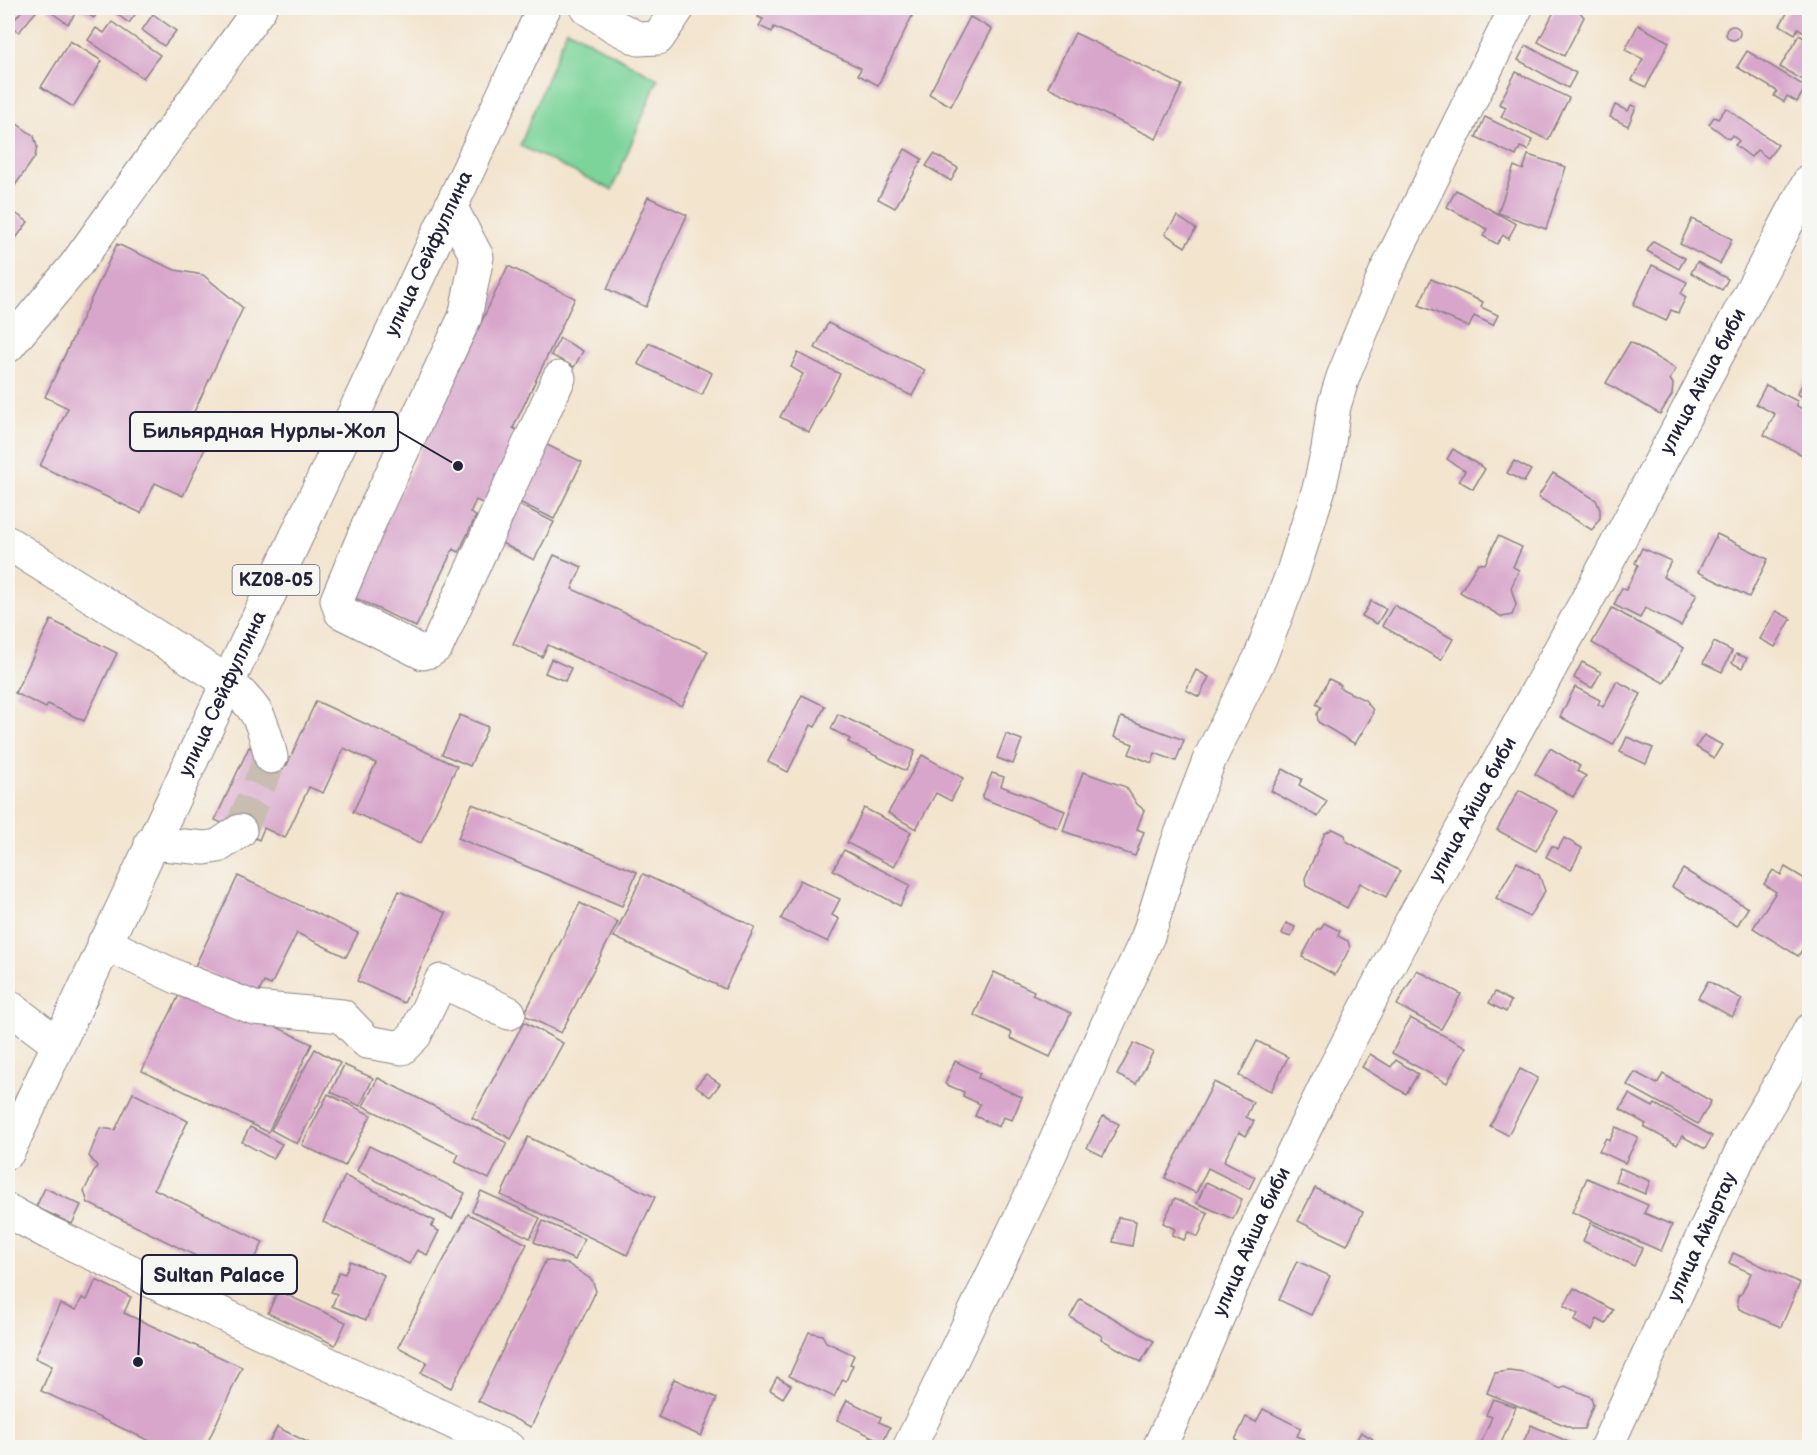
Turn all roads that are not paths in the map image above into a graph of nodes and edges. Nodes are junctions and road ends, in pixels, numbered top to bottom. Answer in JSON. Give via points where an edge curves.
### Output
{"nodes":[{"id":1,"x":260,"y":8,"type":"edge"},
{"id":2,"x":543,"y":8,"type":"edge"},
{"id":3,"x":587,"y":8,"type":"edge"},
{"id":4,"x":678,"y":8,"type":"edge"},
{"id":5,"x":1516,"y":8,"type":"edge"},
{"id":6,"x":1809,"y":180,"type":"edge"},
{"id":7,"x":451,"y":208,"type":"junction"},
{"id":8,"x":8,"y":346,"type":"edge"},
{"id":9,"x":559,"y":378,"type":"dead end"},
{"id":10,"x":8,"y":543,"type":"edge"},
{"id":11,"x":228,"y":682,"type":"junction"},
{"id":12,"x":271,"y":757,"type":"tunnel mouth"},
{"id":13,"x":240,"y":831,"type":"tunnel mouth"},
{"id":14,"x":151,"y":843,"type":"junction"},
{"id":15,"x":104,"y":943,"type":"junction"},
{"id":16,"x":8,"y":1006,"type":"edge"},
{"id":17,"x":509,"y":1013,"type":"dead end"},
{"id":18,"x":1809,"y":1030,"type":"edge"},
{"id":19,"x":58,"y":1044,"type":"junction"},
{"id":20,"x":1797,"y":1079,"type":"edge"},
{"id":21,"x":8,"y":1152,"type":"edge"},
{"id":22,"x":8,"y":1211,"type":"edge"},
{"id":23,"x":508,"y":1448,"type":"edge"},
{"id":24,"x":909,"y":1448,"type":"edge"},
{"id":25,"x":1159,"y":1448,"type":"edge"},
{"id":26,"x":1606,"y":1448,"type":"edge"}],
"edges":[{"from":1,"to":8,"type":"street","via":[[75,267]]},
{"from":2,"to":7,"type":"street","name":"улица Сейфуллина","number":"KZ08-05"},
{"from":3,"to":4,"type":"street","via":[[639,39],[658,38]]},
{"from":5,"to":24,"type":"street","via":[[1385,274],[1343,377],[1320,485],[1293,572],[1260,658],[1210,758],[1173,855],[1149,936],[1038,1181]]},
{"from":6,"to":25,"type":"street","name":"улица Айша биби","via":[[1329,1079],[1260,1220]]},
{"from":7,"to":9,"type":"street","via":[[477,257],[465,317],[373,514],[337,600],[341,612],[423,653],[437,646]]},
{"from":7,"to":11,"type":"street","name":"улица Сейфуллина","number":"KZ08-05"},
{"from":10,"to":11,"type":"street"},
{"from":11,"to":12,"type":"street","via":[[249,701],[263,724]]},
{"from":11,"to":14,"type":"street","name":"улица Сейфуллина","number":"KZ08-05"},
{"from":13,"to":14,"type":"street","via":[[218,846],[205,848]]},
{"from":14,"to":15,"type":"street","name":"улица Сейфуллина","number":"KZ08-05"},
{"from":15,"to":17,"type":"street","via":[[254,1008],[342,1016],[367,1042],[402,1048],[415,1035],[441,981]]},
{"from":15,"to":19,"type":"street","name":"улица Сейфуллина","number":"KZ08-05"},
{"from":16,"to":19,"type":"street"},
{"from":18,"to":20,"type":"street","name":"улица Айыртау"},
{"from":19,"to":21,"type":"street","name":"улица Сейфуллина","number":"KZ08-05"},
{"from":20,"to":26,"type":"street","name":"улица Айыртау","via":[[1746,1141]]},
{"from":22,"to":23,"type":"street"}]}
